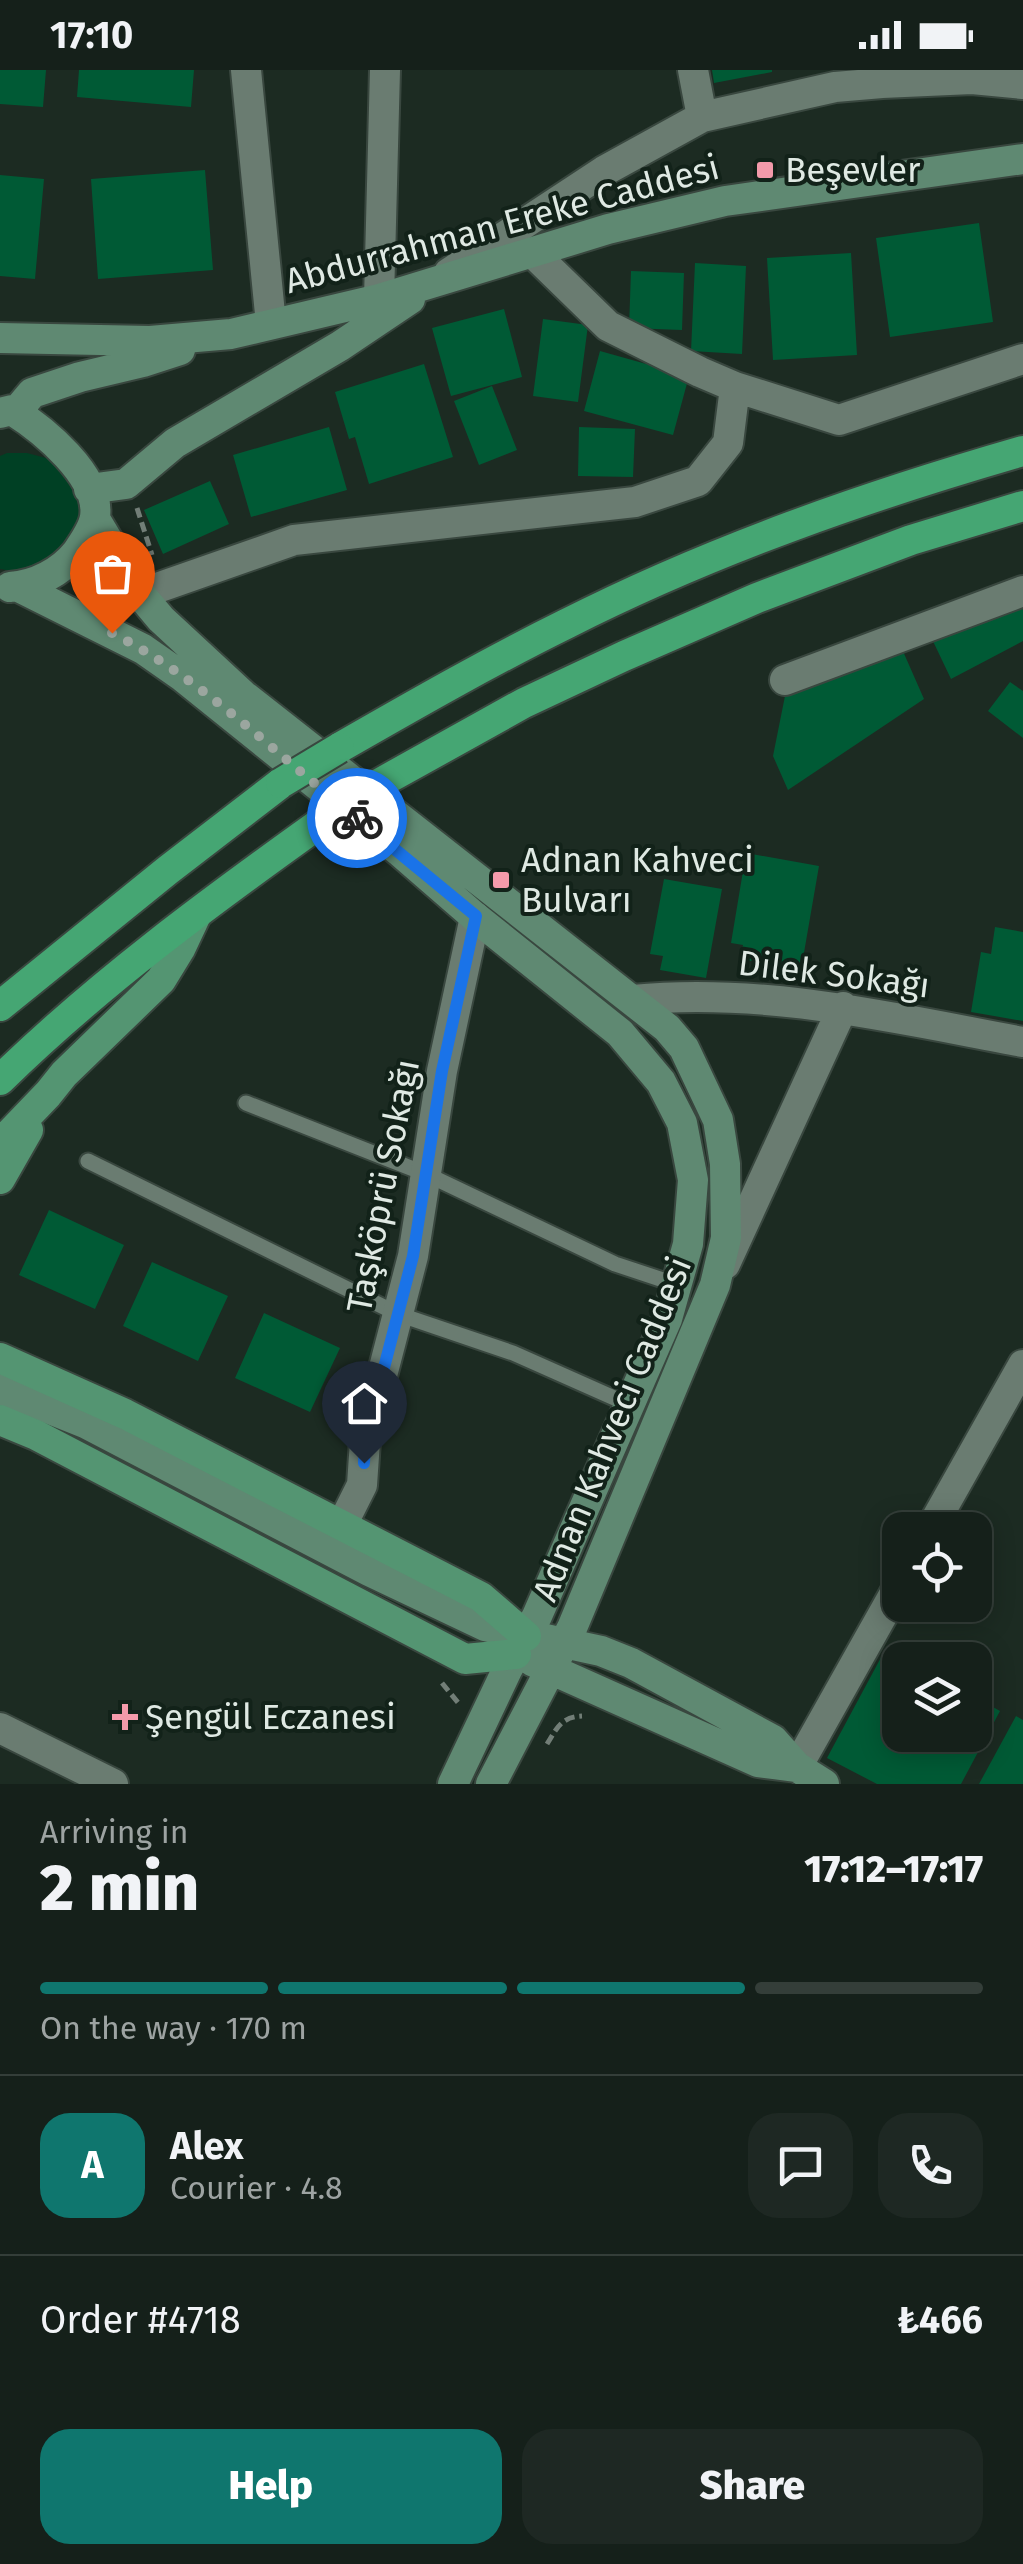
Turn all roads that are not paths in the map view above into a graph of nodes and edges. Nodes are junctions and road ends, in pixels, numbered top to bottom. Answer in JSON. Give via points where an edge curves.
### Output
{"nodes":[{"id":1,"x":246,"y":70,"type":"edge"},
{"id":2,"x":384,"y":70,"type":"edge"},
{"id":3,"x":693,"y":70,"type":"edge"},
{"id":4,"x":972,"y":75,"type":"edge"},
{"id":5,"x":834,"y":79,"type":"edge"},
{"id":6,"x":1023,"y":84,"type":"edge"},
{"id":7,"x":702,"y":117,"type":"junction"},
{"id":8,"x":1023,"y":159,"type":"edge"},
{"id":9,"x":533,"y":253,"type":"junction"},
{"id":10,"x":434,"y":283,"type":"junction"},
{"id":11,"x":379,"y":299,"type":"junction"},
{"id":12,"x":272,"y":324,"type":"junction"},
{"id":13,"x":231,"y":334,"type":"junction"},
{"id":14,"x":0,"y":338,"type":"edge"},
{"id":15,"x":1023,"y":360,"type":"edge"},
{"id":16,"x":735,"y":387,"type":"junction"},
{"id":17,"x":5,"y":410,"type":"edge"},
{"id":18,"x":1023,"y":451,"type":"edge"},
{"id":19,"x":92,"y":504,"type":"junction"},
{"id":20,"x":1023,"y":506,"type":"edge"},
{"id":21,"x":8,"y":587,"type":"edge"},
{"id":22,"x":1023,"y":591,"type":"edge"},
{"id":23,"x":140,"y":594,"type":"junction"},
{"id":24,"x":786,"y":680,"type":"dead end"},
{"id":25,"x":196,"y":915,"type":"junction"},
{"id":26,"x":476,"y":916,"type":"junction"},
{"id":27,"x":634,"y":1000,"type":"junction"},
{"id":28,"x":0,"y":1006,"type":"edge"},
{"id":29,"x":843,"y":1007,"type":"junction"},
{"id":30,"x":1023,"y":1042,"type":"edge"},
{"id":31,"x":0,"y":1080,"type":"edge"},
{"id":32,"x":48,"y":1094,"type":"junction"},
{"id":33,"x":246,"y":1103,"type":"dead end"},
{"id":34,"x":0,"y":1144,"type":"edge"},
{"id":35,"x":88,"y":1161,"type":"dead end"},
{"id":36,"x":426,"y":1174,"type":"junction"},
{"id":37,"x":0,"y":1179,"type":"edge"},
{"id":38,"x":678,"y":1284,"type":"junction"},
{"id":39,"x":715,"y":1286,"type":"junction"},
{"id":40,"x":398,"y":1314,"type":"junction"},
{"id":41,"x":0,"y":1358,"type":"edge"},
{"id":42,"x":1023,"y":1366,"type":"edge"},
{"id":43,"x":0,"y":1388,"type":"edge"},
{"id":44,"x":0,"y":1402,"type":"edge"},
{"id":45,"x":630,"y":1404,"type":"junction"},
{"id":46,"x":0,"y":1420,"type":"edge"},
{"id":47,"x":36,"y":1435,"type":"junction"},
{"id":48,"x":0,"y":1437,"type":"edge"},
{"id":49,"x":940,"y":1512,"type":"edge"},
{"id":50,"x":342,"y":1525,"type":"junction"},
{"id":51,"x":882,"y":1616,"type":"edge"},
{"id":52,"x":521,"y":1645,"type":"junction"},
{"id":53,"x":557,"y":1656,"type":"junction"},
{"id":54,"x":0,"y":1728,"type":"edge"},
{"id":55,"x":797,"y":1767,"type":"junction"},
{"id":56,"x":113,"y":1784,"type":"edge"},
{"id":57,"x":453,"y":1784,"type":"edge"},
{"id":58,"x":491,"y":1784,"type":"edge"},
{"id":59,"x":824,"y":1784,"type":"edge"}],
"edges":[{"from":1,"to":12,"type":"street"},
{"from":2,"to":11,"type":"street"},
{"from":3,"to":7,"type":"street"},
{"from":4,"to":5,"type":"street","via":[[882,83]]},
{"from":4,"to":6,"type":"street"},
{"from":5,"to":7,"type":"street"},
{"from":7,"to":10,"type":"street","via":[[604,171]]},
{"from":8,"to":9,"type":"main road","name":"Abdurrahman Ereke Caddesi","via":[[725,201]]},
{"from":9,"to":10,"type":"main road","name":"Abdurrahman Ereke Caddesi"},
{"from":9,"to":16,"type":"street","via":[[608,326]]},
{"from":10,"to":11,"type":"main road","name":"Abdurrahman Ereke Caddesi"},
{"from":10,"to":19,"type":"main road","via":[[175,443]]},
{"from":11,"to":12,"type":"main road","name":"Abdurrahman Ereke Caddesi"},
{"from":12,"to":13,"type":"main road","name":"Abdurrahman Ereke Caddesi"},
{"from":13,"to":14,"type":"main road","name":"Abdurrahman Ereke Caddesi","via":[[150,341]]},
{"from":13,"to":17,"type":"main road","via":[[32,393]]},
{"from":15,"to":16,"type":"street","via":[[840,420]]},
{"from":16,"to":23,"type":"street","via":[[728,443],[698,481],[635,502],[294,540]]},
{"from":17,"to":19,"type":"main road","name":"Adnan Kahveci Caddesi","via":[[33,424],[72,461],[86,479]]},
{"from":18,"to":28,"type":"highway","bridge":true,"via":[[778,531],[569,622],[281,784]]},
{"from":19,"to":21,"type":"main road","via":[[84,542],[66,566]]},
{"from":19,"to":23,"type":"main road","name":"Adnan Kahveci Caddesi"},
{"from":20,"to":25,"type":"highway","bridge":true,"via":[[756,598],[524,703],[373,787]]},
{"from":21,"to":26,"type":"main road","name":"Adnan Kahveci Caddesi","via":[[143,648]]},
{"from":22,"to":24,"type":"street"},
{"from":23,"to":27,"type":"main road","name":"Adnan Kahveci Caddesi","via":[[243,696]]},
{"from":25,"to":31,"type":"highway","via":[[75,1010]]},
{"from":25,"to":32,"type":"main road","via":[[160,980]]},
{"from":26,"to":36,"type":"street","name":"Taşköprü Sokağı"},
{"from":26,"to":38,"type":"main road","name":"Adnan Kahveci Caddesi","via":[[620,1033],[662,1082],[682,1123],[693,1180]]},
{"from":27,"to":29,"type":"street","name":"Dilek Sokağı","via":[[746,997]]},
{"from":27,"to":39,"type":"main road","name":"Adnan Kahveci Caddesi","via":[[684,1048],[718,1120],[726,1238]]},
{"from":29,"to":30,"type":"street","name":"Dilek Sokağı"},
{"from":29,"to":39,"type":"street"},
{"from":32,"to":34,"type":"main road"},
{"from":32,"to":37,"type":"main road"},
{"from":33,"to":36,"type":"lane"},
{"from":35,"to":40,"type":"lane"},
{"from":36,"to":38,"type":"lane","via":[[615,1264]]},
{"from":36,"to":40,"type":"street","name":"Taşköprü Sokağı"},
{"from":38,"to":45,"type":"main road","name":"Adnan Kahveci Caddesi"},
{"from":39,"to":53,"type":"main road","name":"Adnan Kahveci Caddesi"},
{"from":40,"to":45,"type":"lane","via":[[513,1353]]},
{"from":40,"to":50,"type":"street","name":"Taşköprü Sokağı","via":[[365,1441],[362,1485]]},
{"from":41,"to":50,"type":"main road"},
{"from":42,"to":49,"type":"street"},
{"from":43,"to":52,"type":"main road","via":[[85,1423]]},
{"from":44,"to":52,"type":"main road","via":[[460,1630]]},
{"from":45,"to":52,"type":"main road","name":"Adnan Kahveci Caddesi"},
{"from":46,"to":47,"type":"main road"},
{"from":47,"to":48,"type":"street"},
{"from":47,"to":52,"type":"main road","via":[[465,1659]]},
{"from":50,"to":52,"type":"main road","via":[[481,1598]]},
{"from":51,"to":55,"type":"street"},
{"from":52,"to":53,"type":"main road"},
{"from":52,"to":57,"type":"main road","name":"Adnan Kahveci Caddesi"},
{"from":53,"to":55,"type":"main road","via":[[580,1683],[758,1762]]},
{"from":53,"to":55,"type":"main road","via":[[601,1651],[631,1663],[774,1740]]},
{"from":53,"to":58,"type":"main road","name":"Adnan Kahveci Caddesi"},
{"from":54,"to":56,"type":"street"},
{"from":55,"to":59,"type":"main road"}]}
